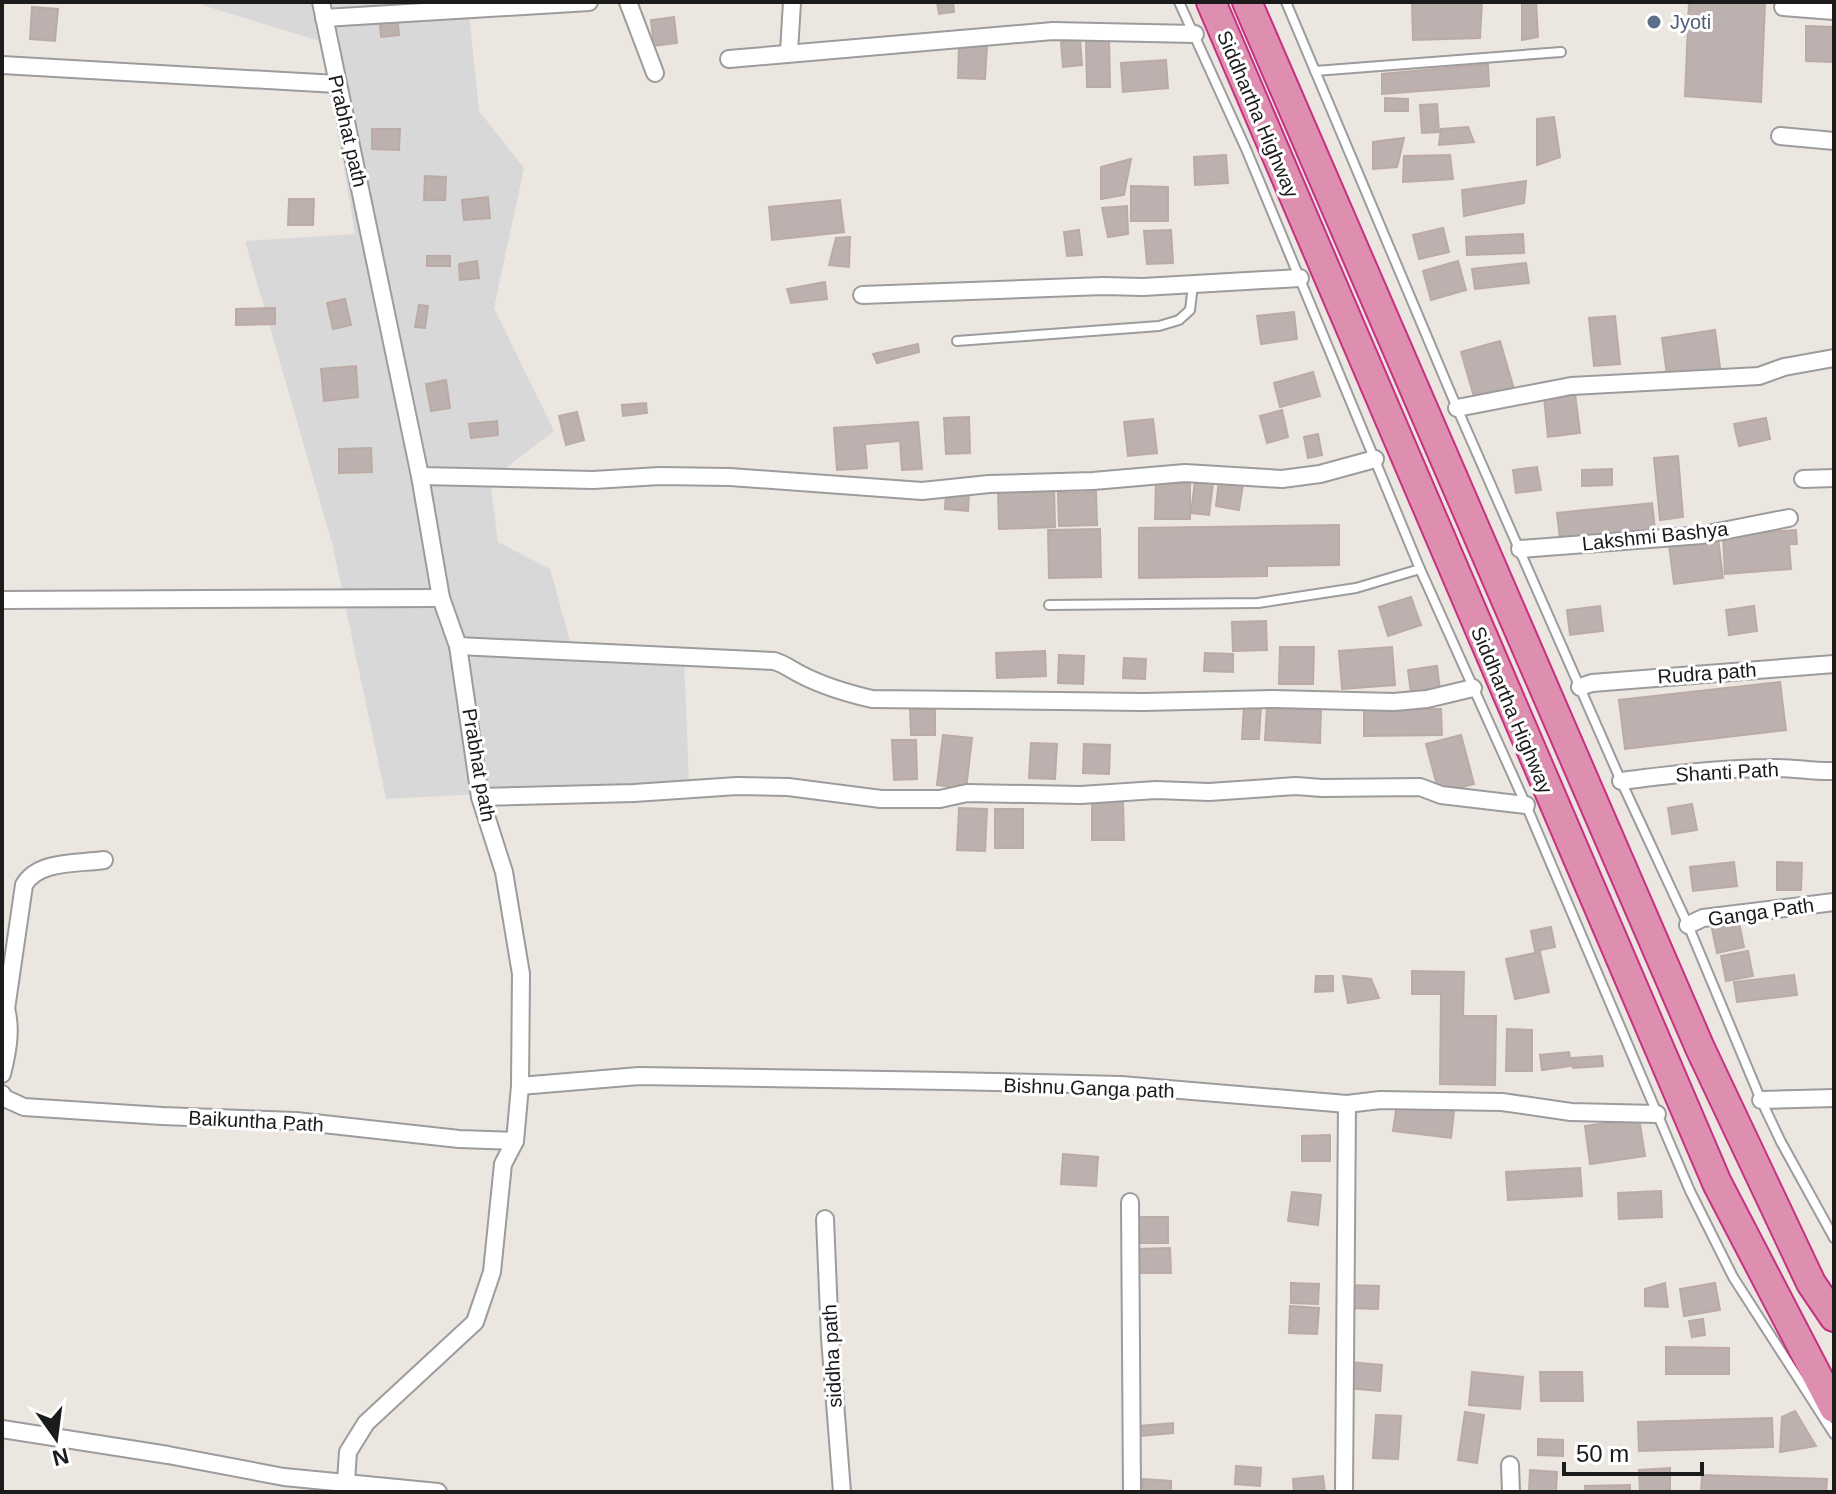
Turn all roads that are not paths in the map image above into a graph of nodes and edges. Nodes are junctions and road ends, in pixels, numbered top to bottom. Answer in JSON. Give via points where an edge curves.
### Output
{"nodes":[{"id":1,"x":589,"y":2,"type":"edge"},
{"id":2,"x":628,"y":2,"type":"edge"},
{"id":3,"x":792,"y":2,"type":"edge"},
{"id":4,"x":1179,"y":2,"type":"edge"},
{"id":5,"x":1211,"y":2,"type":"edge"},
{"id":6,"x":1247,"y":2,"type":"edge"},
{"id":7,"x":1286,"y":2,"type":"edge"},
{"id":8,"x":1783,"y":7,"type":"dead end"},
{"id":9,"x":323,"y":10,"type":"edge"},
{"id":10,"x":1834,"y":11,"type":"edge"},
{"id":11,"x":1195,"y":34,"type":"junction"},
{"id":12,"x":789,"y":52,"type":"junction"},
{"id":13,"x":1561,"y":52,"type":"dead end"},
{"id":14,"x":729,"y":59,"type":"dead end"},
{"id":15,"x":2,"y":65,"type":"edge"},
{"id":16,"x":1315,"y":71,"type":"junction"},
{"id":17,"x":655,"y":73,"type":"dead end"},
{"id":18,"x":337,"y":84,"type":"junction"},
{"id":19,"x":1780,"y":136,"type":"dead end"},
{"id":20,"x":1834,"y":141,"type":"edge"},
{"id":21,"x":1300,"y":278,"type":"junction"},
{"id":22,"x":1193,"y":284,"type":"junction"},
{"id":23,"x":862,"y":295,"type":"dead end"},
{"id":24,"x":957,"y":341,"type":"dead end"},
{"id":25,"x":1834,"y":358,"type":"edge"},
{"id":26,"x":1457,"y":408,"type":"junction"},
{"id":27,"x":1375,"y":459,"type":"junction"},
{"id":28,"x":420,"y":476,"type":"junction"},
{"id":29,"x":1834,"y":478,"type":"edge"},
{"id":30,"x":1803,"y":479,"type":"dead end"},
{"id":31,"x":1789,"y":518,"type":"dead end"},
{"id":32,"x":1520,"y":549,"type":"junction"},
{"id":33,"x":1420,"y":569,"type":"junction"},
{"id":34,"x":441,"y":598,"type":"junction"},
{"id":35,"x":2,"y":600,"type":"edge"},
{"id":36,"x":1049,"y":605,"type":"dead end"},
{"id":37,"x":458,"y":646,"type":"junction"},
{"id":38,"x":1834,"y":664,"type":"edge"},
{"id":39,"x":1580,"y":687,"type":"junction"},
{"id":40,"x":1473,"y":688,"type":"junction"},
{"id":41,"x":1834,"y":771,"type":"edge"},
{"id":42,"x":1621,"y":781,"type":"junction"},
{"id":43,"x":480,"y":797,"type":"junction"},
{"id":44,"x":1526,"y":805,"type":"junction"},
{"id":45,"x":104,"y":860,"type":"dead end"},
{"id":46,"x":1834,"y":902,"type":"edge"},
{"id":47,"x":1688,"y":925,"type":"junction"},
{"id":48,"x":4,"y":1009,"type":"edge"},
{"id":49,"x":2,"y":1074,"type":"edge"},
{"id":50,"x":520,"y":1086,"type":"junction"},
{"id":51,"x":2,"y":1094,"type":"edge"},
{"id":52,"x":1834,"y":1098,"type":"edge"},
{"id":53,"x":1761,"y":1100,"type":"junction"},
{"id":54,"x":1347,"y":1104,"type":"junction"},
{"id":55,"x":1657,"y":1114,"type":"junction"},
{"id":56,"x":515,"y":1141,"type":"junction"},
{"id":57,"x":1130,"y":1202,"type":"dead end"},
{"id":58,"x":825,"y":1219,"type":"dead end"},
{"id":59,"x":1834,"y":1238,"type":"edge"},
{"id":60,"x":1834,"y":1317,"type":"edge"},
{"id":61,"x":1834,"y":1408,"type":"edge"},
{"id":62,"x":2,"y":1429,"type":"edge"},
{"id":63,"x":1834,"y":1434,"type":"edge"},
{"id":64,"x":1510,"y":1465,"type":"dead end"},
{"id":65,"x":346,"y":1481,"type":"junction"},
{"id":66,"x":281,"y":1484,"type":"edge"},
{"id":67,"x":438,"y":1492,"type":"edge"},
{"id":68,"x":842,"y":1492,"type":"edge"},
{"id":69,"x":1132,"y":1492,"type":"edge"},
{"id":70,"x":1344,"y":1492,"type":"edge"},
{"id":71,"x":1511,"y":1492,"type":"edge"}],
"edges":[{"from":1,"to":9,"type":"street"},
{"from":2,"to":17,"type":"street"},
{"from":3,"to":12,"type":"street"},
{"from":4,"to":11,"type":"lane"},
{"from":5,"to":61,"type":"highway","name":"Siddhartha Highway","via":[[1717,1183]]},
{"from":6,"to":60,"type":"highway","name":"Siddhartha Highway","via":[[1700,1048],[1811,1283]]},
{"from":7,"to":16,"type":"lane"},
{"from":8,"to":10,"type":"street"},
{"from":9,"to":18,"type":"street","name":"Prabhat path"},
{"from":11,"to":12,"type":"street","via":[[1053,31]]},
{"from":11,"to":21,"type":"lane"},
{"from":12,"to":14,"type":"street"},
{"from":13,"to":16,"type":"lane"},
{"from":15,"to":18,"type":"street"},
{"from":16,"to":26,"type":"lane"},
{"from":18,"to":28,"type":"street","name":"Prabhat path"},
{"from":19,"to":20,"type":"street"},
{"from":21,"to":22,"type":"street"},
{"from":21,"to":27,"type":"lane"},
{"from":22,"to":23,"type":"street"},
{"from":22,"to":24,"type":"lane","via":[[1190,310],[1159,326]]},
{"from":25,"to":26,"type":"street","via":[[1759,376],[1571,386]]},
{"from":26,"to":32,"type":"lane"},
{"from":27,"to":28,"type":"street","via":[[1282,479],[1185,473],[922,491],[730,477]]},
{"from":27,"to":33,"type":"lane"},
{"from":28,"to":34,"type":"street","name":"Prabhat path"},
{"from":29,"to":30,"type":"street"},
{"from":31,"to":32,"type":"street","name":"Lakshmi Bashya","via":[[1702,535]]},
{"from":32,"to":39,"type":"lane"},
{"from":33,"to":36,"type":"lane","via":[[1356,588],[1258,603]]},
{"from":33,"to":40,"type":"lane"},
{"from":34,"to":35,"type":"street"},
{"from":34,"to":37,"type":"street","name":"Prabhat path"},
{"from":37,"to":40,"type":"street","via":[[774,661],[845,693],[872,699],[1394,702]]},
{"from":37,"to":43,"type":"street","name":"Prabhat path"},
{"from":38,"to":39,"type":"street","name":"Rudra path"},
{"from":39,"to":42,"type":"lane"},
{"from":40,"to":44,"type":"lane"},
{"from":41,"to":42,"type":"street","name":"Shanti Path","via":[[1774,767]]},
{"from":42,"to":47,"type":"lane"},
{"from":43,"to":44,"type":"street","via":[[737,786],[940,799],[967,793],[1081,795],[1296,786],[1420,787],[1441,795]]},
{"from":43,"to":50,"type":"street","name":"Prabhat path","via":[[504,872],[521,974]]},
{"from":44,"to":55,"type":"lane"},
{"from":45,"to":48,"type":"street","via":[[41,868],[29,875]]},
{"from":46,"to":47,"type":"street","name":"Ganga Path","via":[[1703,918]]},
{"from":47,"to":53,"type":"lane"},
{"from":48,"to":49,"type":"street","via":[[8,1036]]},
{"from":50,"to":54,"type":"street","name":"Bishnu Ganga path","via":[[639,1076],[949,1081],[1121,1085]]},
{"from":50,"to":56,"type":"street","name":"Prabhat path"},
{"from":51,"to":56,"type":"street","name":"Baikuntha Path","via":[[24,1107],[296,1121]]},
{"from":52,"to":53,"type":"street"},
{"from":53,"to":59,"type":"lane"},
{"from":54,"to":55,"type":"street","name":"Bishnu Ganga path","via":[[1502,1102],[1571,1112]]},
{"from":54,"to":70,"type":"street"},
{"from":55,"to":63,"type":"lane","via":[[1733,1277]]},
{"from":56,"to":65,"type":"street","name":"Prabhat path","via":[[503,1164],[492,1272],[475,1322],[366,1423],[348,1452]]},
{"from":57,"to":69,"type":"street"},
{"from":58,"to":68,"type":"street","name":"siddha path"},
{"from":62,"to":66,"type":"street","via":[[168,1455]]},
{"from":64,"to":71,"type":"street"},
{"from":65,"to":66,"type":"street"},
{"from":65,"to":67,"type":"street"}]}
